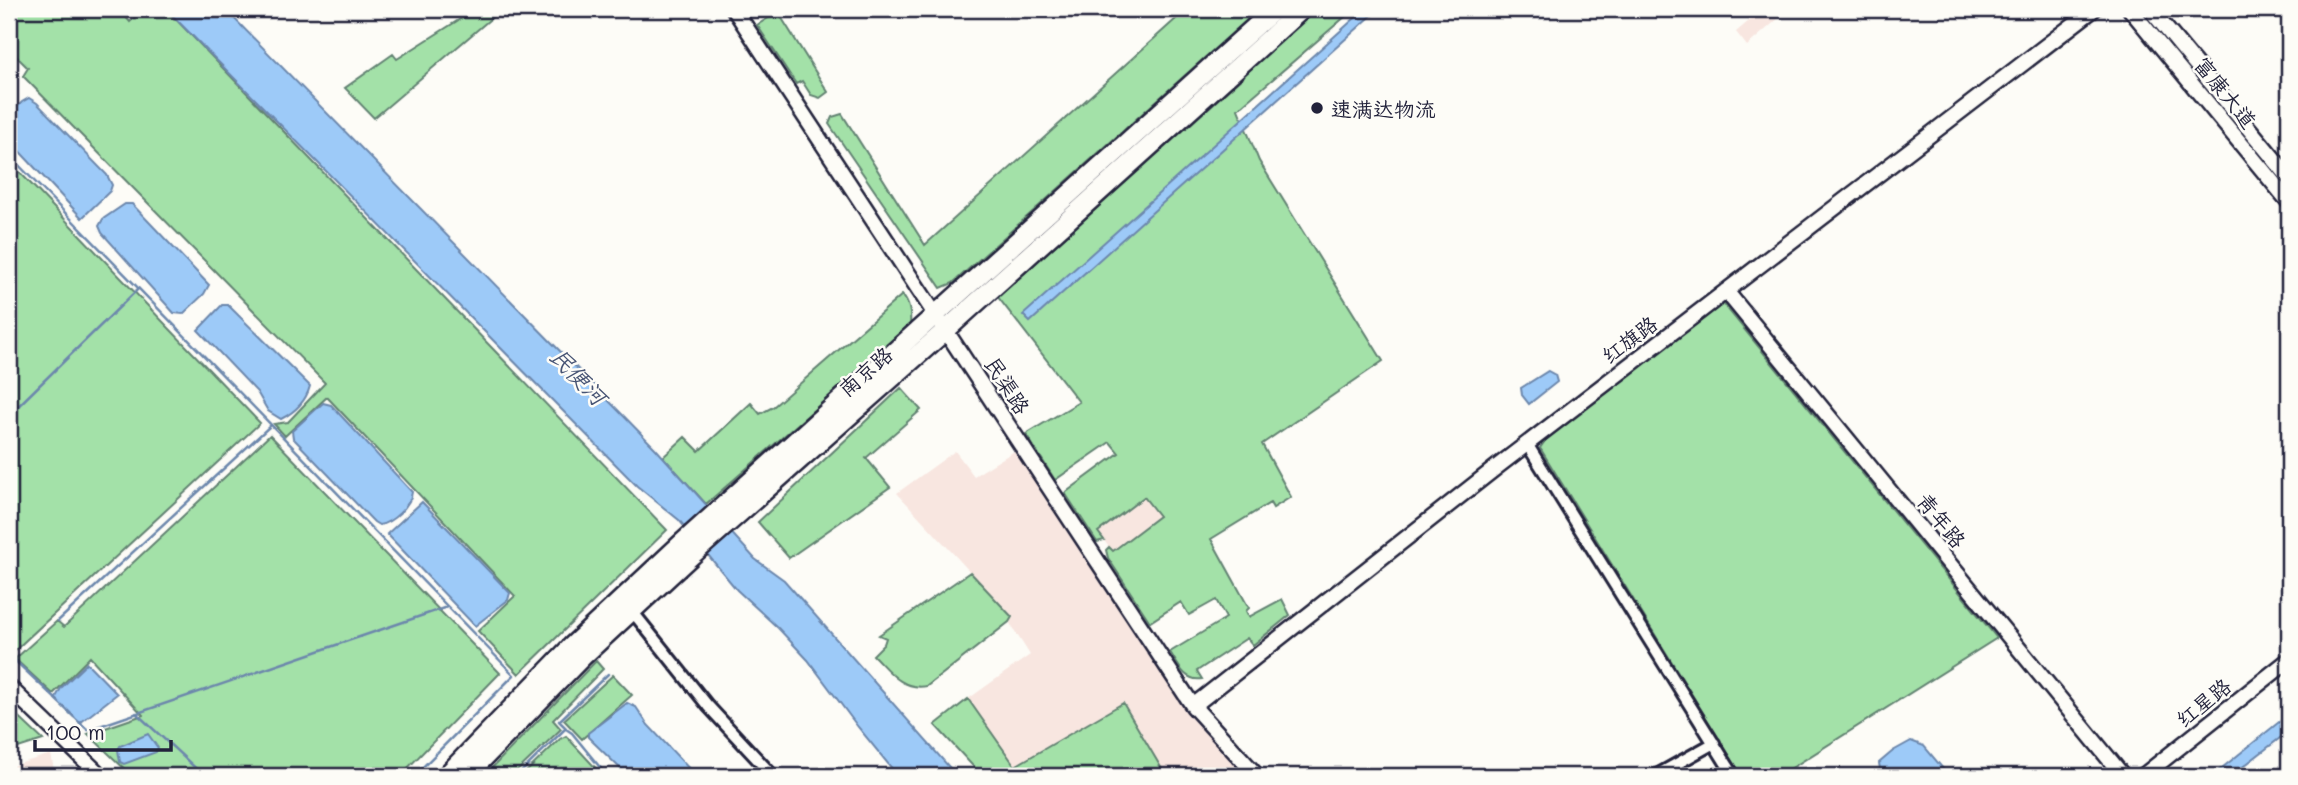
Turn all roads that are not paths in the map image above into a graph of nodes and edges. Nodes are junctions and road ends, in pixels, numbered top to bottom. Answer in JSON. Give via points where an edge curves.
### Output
{"nodes":[{"id":1,"x":734,"y":9,"type":"edge"},
{"id":2,"x":1275,"y":9,"type":"edge"},
{"id":3,"x":1302,"y":9,"type":"edge"},
{"id":4,"x":2094,"y":9,"type":"edge"},
{"id":5,"x":2130,"y":9,"type":"edge"},
{"id":6,"x":2150,"y":9,"type":"edge"},
{"id":7,"x":2289,"y":177,"type":"edge"},
{"id":8,"x":2289,"y":202,"type":"edge"},
{"id":9,"x":1726,"y":291,"type":"junction"},
{"id":10,"x":936,"y":314,"type":"junction"},
{"id":11,"x":946,"y":330,"type":"junction"},
{"id":12,"x":1527,"y":444,"type":"junction"},
{"id":13,"x":727,"y":512,"type":"junction"},
{"id":14,"x":687,"y":549,"type":"junction"},
{"id":15,"x":632,"y":611,"type":"junction"},
{"id":16,"x":2289,"y":660,"type":"edge"},
{"id":17,"x":9,"y":687,"type":"edge"},
{"id":18,"x":1193,"y":705,"type":"junction"},
{"id":19,"x":1714,"y":744,"type":"junction"},
{"id":20,"x":101,"y":776,"type":"edge"},
{"id":21,"x":446,"y":776,"type":"edge"},
{"id":22,"x":466,"y":776,"type":"edge"},
{"id":23,"x":773,"y":776,"type":"edge"},
{"id":24,"x":1257,"y":776,"type":"edge"},
{"id":25,"x":1656,"y":776,"type":"edge"},
{"id":26,"x":1734,"y":776,"type":"edge"},
{"id":27,"x":2123,"y":776,"type":"edge"},
{"id":28,"x":2143,"y":776,"type":"edge"}],
"edges":[{"from":1,"to":10,"type":"street","name":"民渠路"},
{"from":2,"to":10,"type":"main road","name":"南京路"},
{"from":3,"to":11,"type":"main road","name":"南京路"},
{"from":4,"to":9,"type":"street","name":"红旗路"},
{"from":5,"to":8,"type":"street","name":"富康大道"},
{"from":6,"to":7,"type":"street","name":"富康大道"},
{"from":9,"to":12,"type":"street","name":"红旗路"},
{"from":9,"to":27,"type":"street","name":"青年路"},
{"from":10,"to":11,"type":"street","name":"民渠路"},
{"from":10,"to":13,"type":"main road","name":"南京路"},
{"from":11,"to":13,"type":"main road","name":"南京路"},
{"from":11,"to":18,"type":"street","name":"民渠路"},
{"from":12,"to":18,"type":"street","name":"红旗路"},
{"from":12,"to":19,"type":"street"},
{"from":13,"to":14,"type":"main road","name":"南京路"},
{"from":14,"to":15,"type":"main road","name":"南京路"},
{"from":14,"to":21,"type":"main road","name":"南京路","via":[[572,646]]},
{"from":15,"to":22,"type":"main road","name":"南京路"},
{"from":15,"to":23,"type":"street","via":[[708,706]]},
{"from":16,"to":28,"type":"street","name":"红星路"},
{"from":17,"to":20,"type":"street"},
{"from":18,"to":24,"type":"street","name":"民渠路"},
{"from":19,"to":25,"type":"street"},
{"from":19,"to":26,"type":"street"}]}
